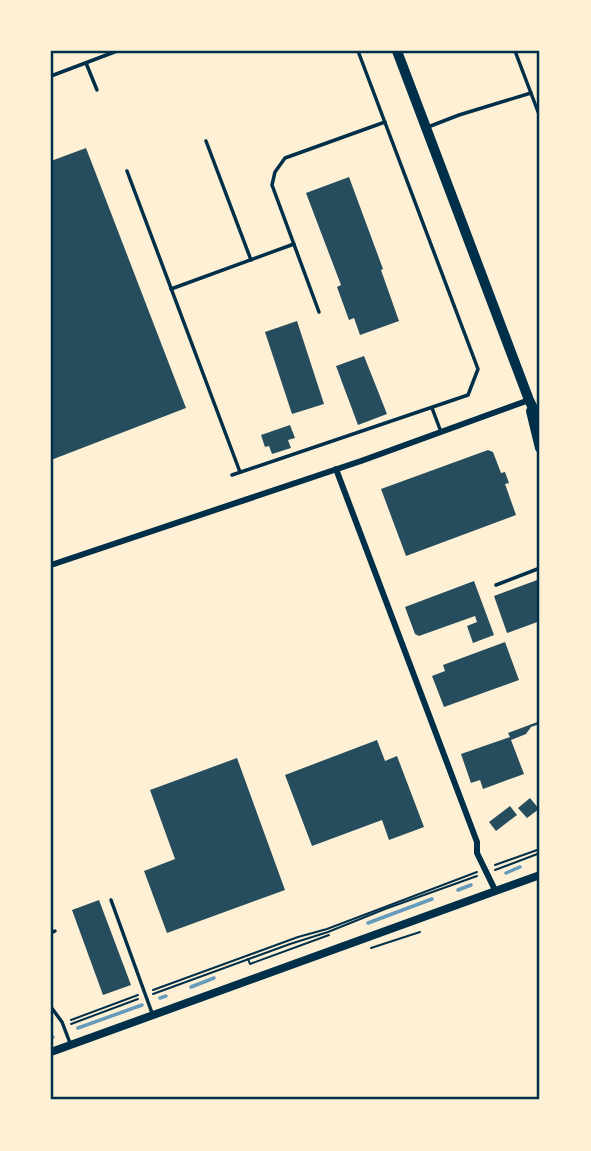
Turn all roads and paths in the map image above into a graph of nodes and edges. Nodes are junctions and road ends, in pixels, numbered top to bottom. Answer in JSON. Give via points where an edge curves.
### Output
{"nodes":[{"id":1,"x":117,"y":51,"type":"edge"},
{"id":2,"x":358,"y":51,"type":"edge"},
{"id":3,"x":397,"y":51,"type":"edge"},
{"id":4,"x":515,"y":51,"type":"edge"},
{"id":5,"x":86,"y":62,"type":"junction"},
{"id":6,"x":51,"y":76,"type":"edge"},
{"id":7,"x":97,"y":90,"type":"dead end"},
{"id":8,"x":531,"y":93,"type":"junction"},
{"id":9,"x":540,"y":117,"type":"edge"},
{"id":10,"x":385,"y":122,"type":"junction"},
{"id":11,"x":426,"y":128,"type":"junction"},
{"id":12,"x":206,"y":141,"type":"dead end"},
{"id":13,"x":127,"y":171,"type":"dead end"},
{"id":14,"x":294,"y":244,"type":"junction"},
{"id":15,"x":251,"y":260,"type":"junction"},
{"id":16,"x":172,"y":289,"type":"junction"},
{"id":17,"x":319,"y":312,"type":"dead end"},
{"id":18,"x":528,"y":400,"type":"junction"},
{"id":19,"x":432,"y":408,"type":"junction"},
{"id":20,"x":540,"y":422,"type":"edge"},
{"id":21,"x":441,"y":433,"type":"junction"},
{"id":22,"x":540,"y":448,"type":"edge"},
{"id":23,"x":336,"y":469,"type":"junction"},
{"id":24,"x":240,"y":472,"type":"junction"},
{"id":25,"x":232,"y":475,"type":"dead end"},
{"id":26,"x":51,"y":565,"type":"edge"},
{"id":27,"x":540,"y":568,"type":"edge"},
{"id":28,"x":496,"y":585,"type":"dead end"},
{"id":29,"x":540,"y":851,"type":"edge"},
{"id":30,"x":484,"y":872,"type":"junction"},
{"id":31,"x":540,"y":874,"type":"edge"},
{"id":32,"x":495,"y":890,"type":"junction"},
{"id":33,"x":111,"y":900,"type":"dead end"},
{"id":34,"x":329,"y":936,"type":"dead end"},
{"id":35,"x":247,"y":958,"type":"junction"},
{"id":36,"x":146,"y":994,"type":"junction"},
{"id":37,"x":51,"y":1007,"type":"edge"},
{"id":38,"x":153,"y":1015,"type":"junction"},
{"id":39,"x":63,"y":1025,"type":"junction"},
{"id":40,"x":71,"y":1045,"type":"junction"},
{"id":41,"x":51,"y":1052,"type":"edge"}],
"edges":[{"from":1,"to":5,"type":"lane"},
{"from":2,"to":10,"type":"lane"},
{"from":3,"to":11,"type":"main road"},
{"from":4,"to":8,"type":"lane"},
{"from":5,"to":6,"type":"lane"},
{"from":5,"to":7,"type":"lane"},
{"from":8,"to":9,"type":"lane"},
{"from":8,"to":11,"type":"lane"},
{"from":10,"to":14,"type":"lane","via":[[285,158],[272,186]]},
{"from":10,"to":19,"type":"lane","via":[[478,369],[468,395]]},
{"from":11,"to":18,"type":"main road"},
{"from":12,"to":15,"type":"lane"},
{"from":13,"to":16,"type":"lane"},
{"from":14,"to":15,"type":"lane"},
{"from":14,"to":17,"type":"lane"},
{"from":15,"to":16,"type":"lane"},
{"from":16,"to":24,"type":"lane"},
{"from":18,"to":20,"type":"main road"},
{"from":18,"to":21,"type":"street"},
{"from":18,"to":22,"type":"main road"},
{"from":19,"to":21,"type":"lane"},
{"from":19,"to":24,"type":"lane"},
{"from":21,"to":23,"type":"street"},
{"from":23,"to":26,"type":"street"},
{"from":23,"to":30,"type":"street","via":[[477,842]]},
{"from":24,"to":25,"type":"lane"},
{"from":27,"to":28,"type":"lane"},
{"from":29,"to":30,"type":"path"},
{"from":30,"to":32,"type":"street"},
{"from":30,"to":35,"type":"path"},
{"from":31,"to":32,"type":"street"},
{"from":32,"to":38,"type":"street"},
{"from":33,"to":36,"type":"lane"},
{"from":34,"to":35,"type":"path","via":[[250,964]]},
{"from":35,"to":36,"type":"path"},
{"from":36,"to":38,"type":"lane"},
{"from":36,"to":39,"type":"path"},
{"from":37,"to":39,"type":"lane"},
{"from":38,"to":40,"type":"street"},
{"from":39,"to":40,"type":"lane"},
{"from":40,"to":41,"type":"street"}]}
